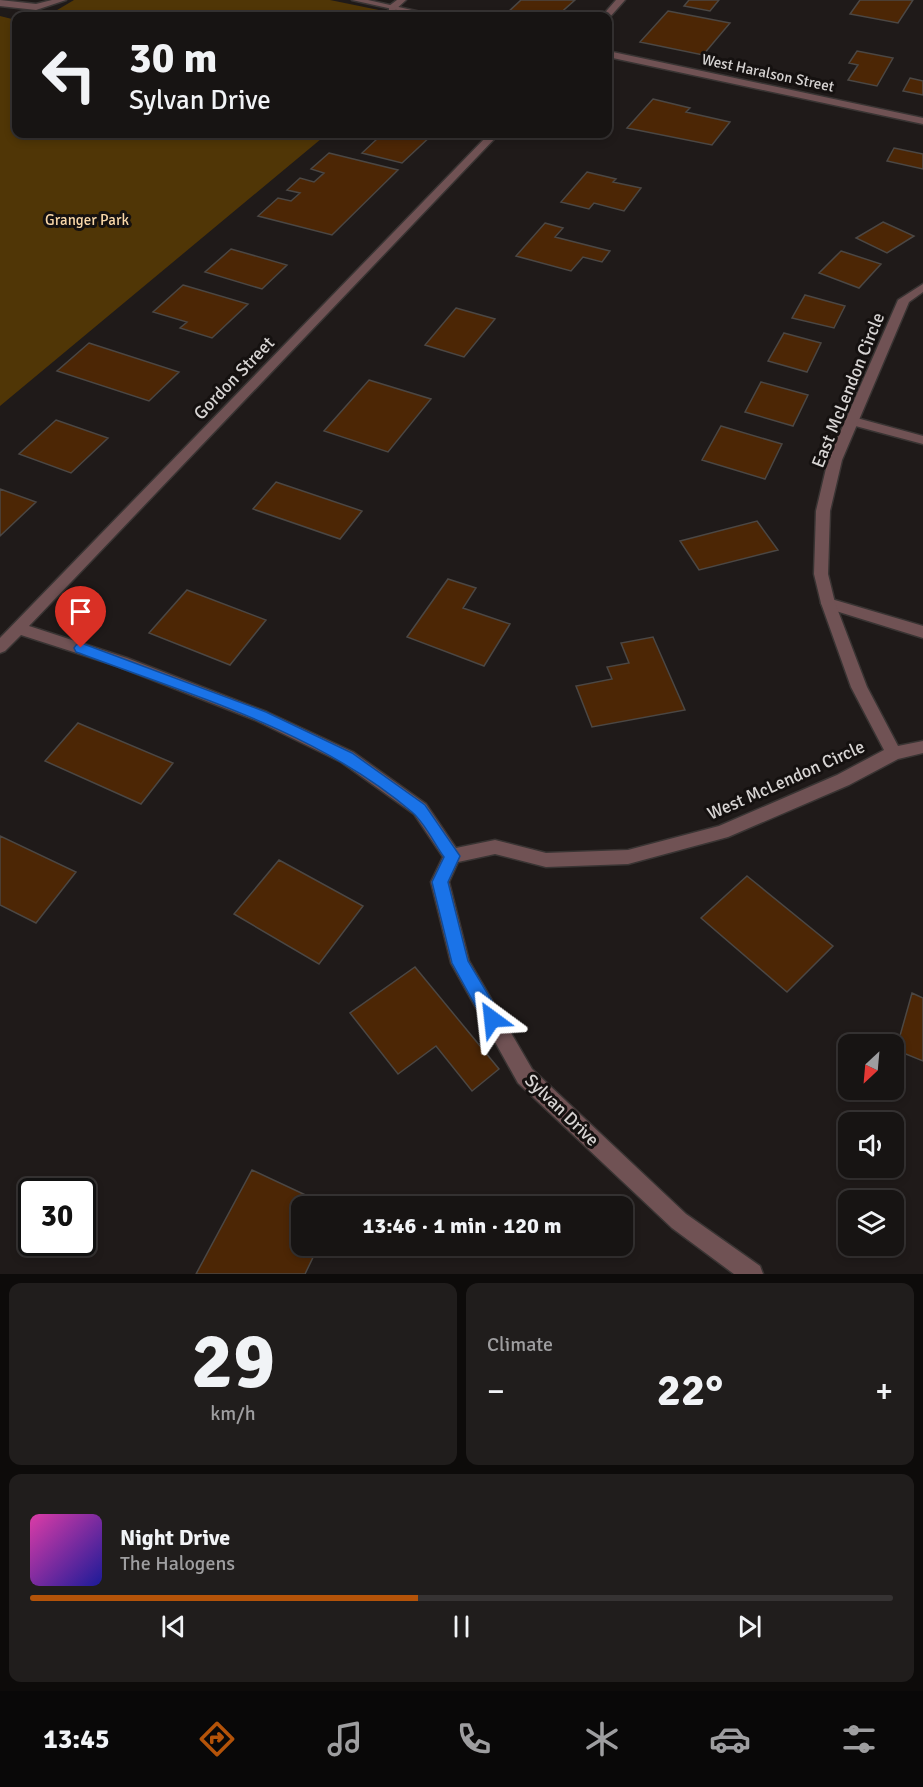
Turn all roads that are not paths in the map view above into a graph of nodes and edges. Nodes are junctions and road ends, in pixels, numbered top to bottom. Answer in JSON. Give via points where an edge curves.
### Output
{"nodes":[{"id":1,"x":62,"y":0,"type":"edge"},
{"id":2,"x":356,"y":0,"type":"edge"},
{"id":3,"x":402,"y":0,"type":"edge"},
{"id":4,"x":621,"y":0,"type":"edge"},
{"id":5,"x":373,"y":2,"type":"edge"},
{"id":6,"x":0,"y":3,"type":"edge"},
{"id":7,"x":392,"y":8,"type":"junction"},
{"id":8,"x":413,"y":12,"type":"edge"},
{"id":9,"x":610,"y":12,"type":"edge"},
{"id":10,"x":612,"y":55,"type":"edge"},
{"id":11,"x":923,"y":121,"type":"edge"},
{"id":12,"x":490,"y":138,"type":"edge"},
{"id":13,"x":923,"y":287,"type":"edge"},
{"id":14,"x":853,"y":421,"type":"junction"},
{"id":15,"x":923,"y":440,"type":"edge"},
{"id":16,"x":828,"y":603,"type":"junction"},
{"id":17,"x":18,"y":628,"type":"junction"},
{"id":18,"x":923,"y":632,"type":"edge"},
{"id":19,"x":0,"y":647,"type":"edge"},
{"id":20,"x":923,"y":747,"type":"edge"},
{"id":21,"x":894,"y":753,"type":"junction"},
{"id":22,"x":452,"y":856,"type":"junction"},
{"id":23,"x":752,"y":1274,"type":"edge"}],
"edges":[{"from":1,"to":6,"type":"street","via":[[36,7]]},
{"from":2,"to":5,"type":"street"},
{"from":3,"to":7,"type":"street"},
{"from":4,"to":9,"type":"street"},
{"from":5,"to":7,"type":"street"},
{"from":7,"to":8,"type":"street"},
{"from":10,"to":11,"type":"street","name":"West Haralson Street"},
{"from":12,"to":17,"type":"street","name":"Gordon Street"},
{"from":13,"to":14,"type":"street","name":"East McLendon Circle","via":[[904,300]]},
{"from":14,"to":15,"type":"street"},
{"from":14,"to":16,"type":"street","name":"East McLendon Circle","via":[[835,460],[824,511],[821,574]]},
{"from":16,"to":18,"type":"street"},
{"from":16,"to":21,"type":"street","name":"East McLendon Circle","via":[[859,687]]},
{"from":17,"to":19,"type":"street","name":"Gordon Street"},
{"from":17,"to":22,"type":"street","via":[[240,707],[347,757],[420,809]]},
{"from":20,"to":21,"type":"street","name":"West McLendon Circle"},
{"from":21,"to":22,"type":"street","name":"West McLendon Circle","via":[[843,780],[722,832],[628,857],[546,860],[495,847]]},
{"from":22,"to":23,"type":"street","name":"Sylvan Drive","via":[[440,882],[460,963],[525,1076],[679,1221]]}]}
